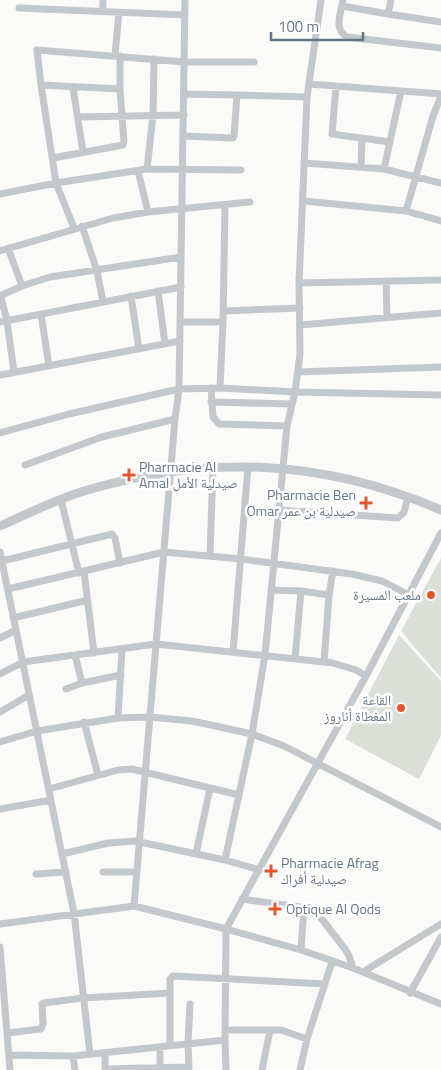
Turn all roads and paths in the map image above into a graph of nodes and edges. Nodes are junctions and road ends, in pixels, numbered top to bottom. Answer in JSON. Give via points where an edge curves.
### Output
{"nodes":[{"id":1,"x":103,"y":0,"type":"edge"},
{"id":2,"x":186,"y":0,"type":"edge"},
{"id":3,"x":322,"y":0,"type":"edge"},
{"id":4,"x":391,"y":0,"type":"edge"},
{"id":5,"x":342,"y":3,"type":"edge"},
{"id":6,"x":19,"y":8,"type":"dead end"},
{"id":7,"x":103,"y":11,"type":"junction"},
{"id":8,"x":119,"y":12,"type":"junction"},
{"id":9,"x":186,"y":14,"type":"junction"},
{"id":10,"x":388,"y":14,"type":"junction"},
{"id":11,"x":441,"y":22,"type":"edge"},
{"id":12,"x":441,"y":48,"type":"edge"},
{"id":13,"x":117,"y":56,"type":"junction"},
{"id":14,"x":154,"y":58,"type":"junction"},
{"id":15,"x":185,"y":62,"type":"junction"},
{"id":16,"x":254,"y":62,"type":"dead end"},
{"id":17,"x":309,"y":84,"type":"junction"},
{"id":18,"x":41,"y":85,"type":"junction"},
{"id":19,"x":336,"y":87,"type":"junction"},
{"id":20,"x":73,"y":88,"type":"junction"},
{"id":21,"x":120,"y":89,"type":"junction"},
{"id":22,"x":401,"y":91,"type":"junction"},
{"id":23,"x":184,"y":94,"type":"junction"},
{"id":24,"x":237,"y":95,"type":"junction"},
{"id":25,"x":441,"y":95,"type":"edge"},
{"id":26,"x":307,"y":97,"type":"junction"},
{"id":27,"x":121,"y":115,"type":"junction"},
{"id":28,"x":153,"y":115,"type":"junction"},
{"id":29,"x":184,"y":115,"type":"junction"},
{"id":30,"x":78,"y":117,"type":"junction"},
{"id":31,"x":183,"y":136,"type":"junction"},
{"id":32,"x":362,"y":138,"type":"junction"},
{"id":33,"x":390,"y":142,"type":"junction"},
{"id":34,"x":83,"y":152,"type":"junction"},
{"id":35,"x":53,"y":158,"type":"junction"},
{"id":36,"x":304,"y":163,"type":"junction"},
{"id":37,"x":360,"y":167,"type":"junction"},
{"id":38,"x":182,"y":168,"type":"junction"},
{"id":39,"x":147,"y":169,"type":"junction"},
{"id":40,"x":384,"y":169,"type":"junction"},
{"id":41,"x":241,"y":170,"type":"dead end"},
{"id":42,"x":138,"y":171,"type":"junction"},
{"id":43,"x":414,"y":177,"type":"junction"},
{"id":44,"x":56,"y":183,"type":"junction"},
{"id":45,"x":441,"y":183,"type":"edge"},
{"id":46,"x":0,"y":194,"type":"edge"},
{"id":47,"x":304,"y":201,"type":"junction"},
{"id":48,"x":250,"y":202,"type":"dead end"},
{"id":49,"x":225,"y":205,"type":"junction"},
{"id":50,"x":182,"y":208,"type":"junction"},
{"id":51,"x":406,"y":211,"type":"junction"},
{"id":52,"x":148,"y":212,"type":"junction"},
{"id":53,"x":441,"y":221,"type":"edge"},
{"id":54,"x":82,"y":226,"type":"junction"},
{"id":55,"x":74,"y":228,"type":"junction"},
{"id":56,"x":8,"y":248,"type":"junction"},
{"id":57,"x":0,"y":251,"type":"edge"},
{"id":58,"x":181,"y":257,"type":"junction"},
{"id":59,"x":97,"y":271,"type":"junction"},
{"id":60,"x":441,"y":280,"type":"edge"},
{"id":61,"x":386,"y":282,"type":"junction"},
{"id":62,"x":299,"y":283,"type":"junction"},
{"id":63,"x":22,"y":286,"type":"junction"},
{"id":64,"x":181,"y":286,"type":"junction"},
{"id":65,"x":158,"y":291,"type":"junction"},
{"id":66,"x":132,"y":296,"type":"junction"},
{"id":67,"x":104,"y":302,"type":"junction"},
{"id":68,"x":300,"y":308,"type":"junction"},
{"id":69,"x":223,"y":311,"type":"junction"},
{"id":70,"x":441,"y":313,"type":"edge"},
{"id":71,"x":41,"y":314,"type":"junction"},
{"id":72,"x":387,"y":317,"type":"junction"},
{"id":73,"x":4,"y":322,"type":"edge"},
{"id":74,"x":180,"y":322,"type":"junction"},
{"id":75,"x":223,"y":322,"type":"junction"},
{"id":76,"x":300,"y":325,"type":"junction"},
{"id":77,"x":180,"y":341,"type":"junction"},
{"id":78,"x":165,"y":344,"type":"junction"},
{"id":79,"x":140,"y":349,"type":"junction"},
{"id":80,"x":49,"y":366,"type":"junction"},
{"id":81,"x":441,"y":367,"type":"edge"},
{"id":82,"x":14,"y":372,"type":"junction"},
{"id":83,"x":298,"y":372,"type":"junction"},
{"id":84,"x":0,"y":375,"type":"edge"},
{"id":85,"x":211,"y":388,"type":"junction"},
{"id":86,"x":220,"y":388,"type":"junction"},
{"id":87,"x":179,"y":389,"type":"junction"},
{"id":88,"x":295,"y":392,"type":"junction"},
{"id":89,"x":441,"y":395,"type":"edge"},
{"id":90,"x":211,"y":402,"type":"junction"},
{"id":91,"x":291,"y":404,"type":"junction"},
{"id":92,"x":175,"y":419,"type":"junction"},
{"id":93,"x":287,"y":426,"type":"junction"},
{"id":94,"x":0,"y":433,"type":"edge"},
{"id":95,"x":25,"y":465,"type":"dead end"},
{"id":96,"x":248,"y":466,"type":"junction"},
{"id":97,"x":213,"y":467,"type":"junction"},
{"id":98,"x":283,"y":468,"type":"junction"},
{"id":99,"x":171,"y":471,"type":"junction"},
{"id":100,"x":408,"y":497,"type":"junction"},
{"id":101,"x":61,"y":500,"type":"junction"},
{"id":102,"x":279,"y":510,"type":"junction"},
{"id":103,"x":441,"y":510,"type":"edge"},
{"id":104,"x":0,"y":526,"type":"edge"},
{"id":105,"x":441,"y":534,"type":"edge"},
{"id":106,"x":73,"y":543,"type":"junction"},
{"id":107,"x":0,"y":552,"type":"edge"},
{"id":108,"x":164,"y":552,"type":"junction"},
{"id":109,"x":210,"y":556,"type":"junction"},
{"id":110,"x":241,"y":559,"type":"junction"},
{"id":111,"x":2,"y":561,"type":"junction"},
{"id":112,"x":120,"y":563,"type":"junction"},
{"id":113,"x":275,"y":564,"type":"junction"},
{"id":114,"x":333,"y":571,"type":"junction"},
{"id":115,"x":82,"y":572,"type":"junction"},
{"id":116,"x":8,"y":589,"type":"junction"},
{"id":117,"x":271,"y":590,"type":"junction"},
{"id":118,"x":301,"y":592,"type":"junction"},
{"id":119,"x":329,"y":595,"type":"junction"},
{"id":120,"x":409,"y":595,"type":"junction"},
{"id":121,"x":88,"y":600,"type":"junction"},
{"id":122,"x":14,"y":618,"type":"junction"},
{"id":123,"x":16,"y":630,"type":"junction"},
{"id":124,"x":0,"y":638,"type":"edge"},
{"id":125,"x":156,"y":644,"type":"junction"},
{"id":126,"x":122,"y":649,"type":"junction"},
{"id":127,"x":234,"y":652,"type":"junction"},
{"id":128,"x":94,"y":653,"type":"junction"},
{"id":129,"x":75,"y":655,"type":"junction"},
{"id":130,"x":265,"y":655,"type":"junction"},
{"id":131,"x":295,"y":658,"type":"junction"},
{"id":132,"x":23,"y":662,"type":"junction"},
{"id":133,"x":324,"y":662,"type":"junction"},
{"id":134,"x":0,"y":674,"type":"edge"},
{"id":135,"x":121,"y":675,"type":"junction"},
{"id":136,"x":366,"y":676,"type":"junction"},
{"id":137,"x":82,"y":683,"type":"junction"},
{"id":138,"x":66,"y":689,"type":"dead end"},
{"id":139,"x":29,"y":695,"type":"junction"},
{"id":140,"x":0,"y":712,"type":"edge"},
{"id":141,"x":150,"y":717,"type":"junction"},
{"id":142,"x":118,"y":718,"type":"junction"},
{"id":143,"x":84,"y":722,"type":"junction"},
{"id":144,"x":37,"y":731,"type":"junction"},
{"id":145,"x":252,"y":734,"type":"junction"},
{"id":146,"x":0,"y":742,"type":"edge"},
{"id":147,"x":318,"y":763,"type":"junction"},
{"id":148,"x":146,"y":772,"type":"junction"},
{"id":149,"x":98,"y":775,"type":"junction"},
{"id":150,"x":210,"y":788,"type":"junction"},
{"id":151,"x":49,"y":789,"type":"junction"},
{"id":152,"x":239,"y":795,"type":"junction"},
{"id":153,"x":51,"y":800,"type":"junction"},
{"id":154,"x":0,"y":809,"type":"edge"},
{"id":155,"x":441,"y":827,"type":"edge"},
{"id":156,"x":140,"y":842,"type":"junction"},
{"id":157,"x":62,"y":854,"type":"junction"},
{"id":158,"x":196,"y":854,"type":"junction"},
{"id":159,"x":225,"y":860,"type":"junction"},
{"id":160,"x":260,"y":870,"type":"junction"},
{"id":161,"x":66,"y":872,"type":"junction"},
{"id":162,"x":103,"y":872,"type":"dead end"},
{"id":163,"x":137,"y":872,"type":"junction"},
{"id":164,"x":36,"y":874,"type":"dead end"},
{"id":165,"x":242,"y":899,"type":"junction"},
{"id":166,"x":134,"y":906,"type":"junction"},
{"id":167,"x":304,"y":907,"type":"junction"},
{"id":168,"x":74,"y":913,"type":"junction"},
{"id":169,"x":0,"y":924,"type":"edge"},
{"id":170,"x":441,"y":924,"type":"edge"},
{"id":171,"x":226,"y":928,"type":"junction"},
{"id":172,"x":441,"y":937,"type":"edge"},
{"id":173,"x":0,"y":946,"type":"edge"},
{"id":174,"x":301,"y":950,"type":"junction"},
{"id":175,"x":332,"y":962,"type":"junction"},
{"id":176,"x":353,"y":968,"type":"junction"},
{"id":177,"x":363,"y":972,"type":"junction"},
{"id":178,"x":226,"y":977,"type":"junction"},
{"id":179,"x":325,"y":984,"type":"junction"},
{"id":180,"x":2,"y":992,"type":"edge"},
{"id":181,"x":410,"y":992,"type":"junction"},
{"id":182,"x":170,"y":993,"type":"junction"},
{"id":183,"x":83,"y":998,"type":"junction"},
{"id":184,"x":190,"y":1004,"type":"dead end"},
{"id":185,"x":441,"y":1004,"type":"edge"},
{"id":186,"x":226,"y":1030,"type":"junction"},
{"id":187,"x":270,"y":1030,"type":"junction"},
{"id":188,"x":8,"y":1033,"type":"junction"},
{"id":189,"x":308,"y":1039,"type":"junction"},
{"id":190,"x":225,"y":1040,"type":"junction"},
{"id":191,"x":188,"y":1043,"type":"junction"},
{"id":192,"x":170,"y":1046,"type":"junction"},
{"id":193,"x":160,"y":1047,"type":"junction"},
{"id":194,"x":105,"y":1053,"type":"junction"},
{"id":195,"x":90,"y":1054,"type":"junction"},
{"id":196,"x":9,"y":1055,"type":"junction"},
{"id":197,"x":73,"y":1056,"type":"junction"},
{"id":198,"x":133,"y":1069,"type":"edge"},
{"id":199,"x":160,"y":1069,"type":"edge"},
{"id":200,"x":189,"y":1069,"type":"edge"},
{"id":201,"x":10,"y":1070,"type":"edge"},
{"id":202,"x":75,"y":1070,"type":"edge"},
{"id":203,"x":105,"y":1070,"type":"edge"},
{"id":204,"x":226,"y":1070,"type":"edge"},
{"id":205,"x":262,"y":1070,"type":"edge"},
{"id":206,"x":300,"y":1070,"type":"edge"}],
"edges":[{"from":1,"to":7,"type":"street"},
{"from":2,"to":9,"type":"street"},
{"from":3,"to":17,"type":"street"},
{"from":4,"to":10,"type":"street"},
{"from":5,"to":10,"type":"street"},
{"from":5,"to":12,"type":"street","via":[[338,24],[340,32],[347,37]]},
{"from":6,"to":7,"type":"street"},
{"from":7,"to":8,"type":"street"},
{"from":8,"to":9,"type":"street"},
{"from":8,"to":13,"type":"street"},
{"from":9,"to":15,"type":"street"},
{"from":10,"to":11,"type":"street"},
{"from":13,"to":14,"type":"street"},
{"from":13,"to":18,"type":"street","via":[[37,50]]},
{"from":13,"to":21,"type":"street"},
{"from":14,"to":15,"type":"street"},
{"from":14,"to":28,"type":"street"},
{"from":15,"to":16,"type":"street"},
{"from":15,"to":23,"type":"street"},
{"from":17,"to":19,"type":"street"},
{"from":17,"to":26,"type":"street"},
{"from":18,"to":20,"type":"street"},
{"from":18,"to":35,"type":"street"},
{"from":19,"to":22,"type":"street"},
{"from":19,"to":32,"type":"street","via":[[331,132]]},
{"from":20,"to":21,"type":"street"},
{"from":20,"to":30,"type":"street"},
{"from":21,"to":27,"type":"street"},
{"from":22,"to":25,"type":"street"},
{"from":22,"to":33,"type":"street"},
{"from":23,"to":24,"type":"street"},
{"from":23,"to":29,"type":"street"},
{"from":24,"to":26,"type":"street"},
{"from":24,"to":31,"type":"street","via":[[233,138]]},
{"from":25,"to":43,"type":"street"},
{"from":26,"to":36,"type":"street"},
{"from":27,"to":28,"type":"street"},
{"from":27,"to":30,"type":"street"},
{"from":27,"to":34,"type":"street","via":[[123,145]]},
{"from":28,"to":29,"type":"street"},
{"from":28,"to":39,"type":"street"},
{"from":29,"to":31,"type":"street"},
{"from":30,"to":34,"type":"street"},
{"from":31,"to":38,"type":"street"},
{"from":32,"to":33,"type":"street"},
{"from":32,"to":37,"type":"street"},
{"from":33,"to":40,"type":"street"},
{"from":34,"to":35,"type":"street"},
{"from":35,"to":44,"type":"street"},
{"from":36,"to":37,"type":"street"},
{"from":36,"to":47,"type":"street"},
{"from":37,"to":40,"type":"street"},
{"from":38,"to":39,"type":"street"},
{"from":38,"to":41,"type":"street"},
{"from":38,"to":50,"type":"street"},
{"from":39,"to":42,"type":"street"},
{"from":40,"to":43,"type":"street"},
{"from":42,"to":44,"type":"street"},
{"from":42,"to":52,"type":"street"},
{"from":43,"to":45,"type":"street"},
{"from":43,"to":51,"type":"street"},
{"from":44,"to":46,"type":"street"},
{"from":44,"to":55,"type":"street"},
{"from":47,"to":51,"type":"street"},
{"from":47,"to":62,"type":"street"},
{"from":48,"to":49,"type":"street"},
{"from":49,"to":50,"type":"street"},
{"from":49,"to":69,"type":"street"},
{"from":50,"to":52,"type":"street"},
{"from":50,"to":58,"type":"street"},
{"from":51,"to":53,"type":"street"},
{"from":52,"to":54,"type":"street"},
{"from":54,"to":55,"type":"street"},
{"from":54,"to":59,"type":"street"},
{"from":55,"to":56,"type":"street"},
{"from":56,"to":57,"type":"street"},
{"from":56,"to":63,"type":"street"},
{"from":58,"to":59,"type":"street"},
{"from":58,"to":64,"type":"street"},
{"from":59,"to":63,"type":"street"},
{"from":59,"to":67,"type":"street"},
{"from":60,"to":61,"type":"street"},
{"from":61,"to":62,"type":"street"},
{"from":61,"to":72,"type":"street"},
{"from":62,"to":68,"type":"street"},
{"from":63,"to":73,"type":"street","via":[[2,295]]},
{"from":64,"to":65,"type":"street"},
{"from":64,"to":74,"type":"street"},
{"from":65,"to":66,"type":"street"},
{"from":65,"to":78,"type":"street"},
{"from":66,"to":67,"type":"street"},
{"from":66,"to":79,"type":"street"},
{"from":67,"to":71,"type":"street"},
{"from":68,"to":69,"type":"street"},
{"from":68,"to":76,"type":"street"},
{"from":69,"to":75,"type":"street"},
{"from":70,"to":72,"type":"street"},
{"from":71,"to":73,"type":"street"},
{"from":71,"to":80,"type":"street"},
{"from":72,"to":76,"type":"street"},
{"from":73,"to":82,"type":"street"},
{"from":74,"to":75,"type":"street"},
{"from":74,"to":77,"type":"street"},
{"from":75,"to":86,"type":"street"},
{"from":76,"to":83,"type":"street"},
{"from":77,"to":78,"type":"street"},
{"from":77,"to":87,"type":"street"},
{"from":78,"to":79,"type":"street"},
{"from":79,"to":80,"type":"street"},
{"from":80,"to":82,"type":"street"},
{"from":81,"to":83,"type":"street"},
{"from":82,"to":84,"type":"street"},
{"from":83,"to":88,"type":"street"},
{"from":85,"to":86,"type":"street"},
{"from":85,"to":87,"type":"street"},
{"from":85,"to":90,"type":"street"},
{"from":86,"to":88,"type":"street"},
{"from":87,"to":92,"type":"street"},
{"from":87,"to":94,"type":"street"},
{"from":88,"to":89,"type":"street"},
{"from":88,"to":91,"type":"street"},
{"from":90,"to":91,"type":"street"},
{"from":90,"to":93,"type":"street","via":[[212,416],[219,424]]},
{"from":91,"to":93,"type":"street"},
{"from":92,"to":95,"type":"street","via":[[102,437]]},
{"from":92,"to":99,"type":"street"},
{"from":93,"to":98,"type":"street"},
{"from":96,"to":97,"type":"street"},
{"from":96,"to":98,"type":"street"},
{"from":96,"to":110,"type":"street"},
{"from":97,"to":99,"type":"street"},
{"from":97,"to":109,"type":"street"},
{"from":98,"to":100,"type":"street","via":[[335,475]]},
{"from":98,"to":102,"type":"street"},
{"from":99,"to":101,"type":"street"},
{"from":99,"to":108,"type":"street"},
{"from":100,"to":102,"type":"street","via":[[404,512],[398,518]]},
{"from":100,"to":103,"type":"street"},
{"from":101,"to":104,"type":"street"},
{"from":101,"to":106,"type":"street"},
{"from":102,"to":113,"type":"street"},
{"from":105,"to":120,"type":"street"},
{"from":106,"to":111,"type":"street"},
{"from":106,"to":112,"type":"street","via":[[112,534]]},
{"from":106,"to":115,"type":"street"},
{"from":107,"to":111,"type":"street"},
{"from":108,"to":109,"type":"street"},
{"from":108,"to":112,"type":"street"},
{"from":108,"to":125,"type":"street"},
{"from":109,"to":110,"type":"street"},
{"from":110,"to":113,"type":"street"},
{"from":110,"to":127,"type":"street"},
{"from":111,"to":116,"type":"street"},
{"from":112,"to":115,"type":"street"},
{"from":113,"to":114,"type":"street"},
{"from":113,"to":117,"type":"street"},
{"from":114,"to":119,"type":"street"},
{"from":114,"to":120,"type":"street","via":[[382,581]]},
{"from":115,"to":116,"type":"street"},
{"from":115,"to":121,"type":"street"},
{"from":116,"to":122,"type":"street"},
{"from":117,"to":118,"type":"street"},
{"from":117,"to":130,"type":"street"},
{"from":118,"to":119,"type":"street"},
{"from":118,"to":131,"type":"street"},
{"from":119,"to":133,"type":"street"},
{"from":120,"to":136,"type":"street"},
{"from":121,"to":122,"type":"street"},
{"from":121,"to":128,"type":"street"},
{"from":122,"to":123,"type":"street"},
{"from":123,"to":124,"type":"street"},
{"from":123,"to":132,"type":"street"},
{"from":125,"to":126,"type":"street"},
{"from":125,"to":127,"type":"street"},
{"from":125,"to":141,"type":"street"},
{"from":126,"to":128,"type":"street"},
{"from":126,"to":135,"type":"street"},
{"from":127,"to":130,"type":"street"},
{"from":128,"to":129,"type":"street"},
{"from":129,"to":132,"type":"street"},
{"from":129,"to":137,"type":"street"},
{"from":130,"to":131,"type":"street"},
{"from":130,"to":145,"type":"street"},
{"from":131,"to":133,"type":"street"},
{"from":132,"to":134,"type":"street"},
{"from":132,"to":139,"type":"street"},
{"from":133,"to":136,"type":"street"},
{"from":135,"to":137,"type":"street"},
{"from":135,"to":142,"type":"street"},
{"from":136,"to":147,"type":"street"},
{"from":137,"to":138,"type":"street"},
{"from":139,"to":140,"type":"street"},
{"from":139,"to":144,"type":"street"},
{"from":141,"to":142,"type":"street"},
{"from":141,"to":145,"type":"street","via":[[192,721]]},
{"from":141,"to":148,"type":"street"},
{"from":142,"to":143,"type":"street"},
{"from":143,"to":144,"type":"street"},
{"from":143,"to":149,"type":"street"},
{"from":144,"to":146,"type":"street"},
{"from":144,"to":151,"type":"street"},
{"from":145,"to":147,"type":"street"},
{"from":145,"to":152,"type":"street"},
{"from":147,"to":155,"type":"street"},
{"from":147,"to":160,"type":"street"},
{"from":148,"to":149,"type":"street","via":[[126,769]]},
{"from":148,"to":150,"type":"street"},
{"from":148,"to":156,"type":"street"},
{"from":149,"to":151,"type":"street"},
{"from":150,"to":152,"type":"street"},
{"from":150,"to":158,"type":"street"},
{"from":151,"to":153,"type":"street"},
{"from":152,"to":159,"type":"street"},
{"from":153,"to":154,"type":"street"},
{"from":153,"to":157,"type":"street"},
{"from":156,"to":157,"type":"street","via":[[125,841]]},
{"from":156,"to":158,"type":"street"},
{"from":156,"to":163,"type":"street"},
{"from":157,"to":161,"type":"street"},
{"from":158,"to":159,"type":"street"},
{"from":159,"to":160,"type":"street"},
{"from":160,"to":165,"type":"street"},
{"from":161,"to":164,"type":"street"},
{"from":161,"to":168,"type":"street"},
{"from":162,"to":163,"type":"street"},
{"from":163,"to":166,"type":"street"},
{"from":165,"to":167,"type":"street"},
{"from":165,"to":171,"type":"street"},
{"from":166,"to":168,"type":"street"},
{"from":166,"to":171,"type":"street"},
{"from":167,"to":174,"type":"street"},
{"from":167,"to":176,"type":"street","via":[[317,912],[345,949]]},
{"from":168,"to":169,"type":"street"},
{"from":168,"to":183,"type":"street"},
{"from":170,"to":177,"type":"street"},
{"from":171,"to":174,"type":"street"},
{"from":171,"to":178,"type":"street"},
{"from":172,"to":181,"type":"street"},
{"from":173,"to":180,"type":"street"},
{"from":174,"to":175,"type":"street"},
{"from":175,"to":176,"type":"street"},
{"from":175,"to":179,"type":"street"},
{"from":176,"to":177,"type":"street"},
{"from":177,"to":181,"type":"street"},
{"from":178,"to":179,"type":"street"},
{"from":178,"to":182,"type":"street","via":[[173,976]]},
{"from":178,"to":186,"type":"street"},
{"from":179,"to":189,"type":"street"},
{"from":180,"to":188,"type":"street"},
{"from":181,"to":185,"type":"street"},
{"from":182,"to":183,"type":"street"},
{"from":182,"to":192,"type":"street"},
{"from":183,"to":188,"type":"street","via":[[43,1003],[41,1029]]},
{"from":183,"to":195,"type":"street"},
{"from":184,"to":191,"type":"street"},
{"from":186,"to":187,"type":"street"},
{"from":186,"to":190,"type":"street"},
{"from":187,"to":189,"type":"street"},
{"from":187,"to":205,"type":"street"},
{"from":188,"to":196,"type":"street"},
{"from":189,"to":206,"type":"street"},
{"from":190,"to":191,"type":"street"},
{"from":190,"to":204,"type":"street"},
{"from":191,"to":192,"type":"street"},
{"from":191,"to":200,"type":"street"},
{"from":192,"to":193,"type":"street"},
{"from":193,"to":194,"type":"street"},
{"from":193,"to":199,"type":"street"},
{"from":194,"to":195,"type":"street"},
{"from":194,"to":203,"type":"street"},
{"from":195,"to":197,"type":"street"},
{"from":196,"to":197,"type":"street"},
{"from":196,"to":201,"type":"street"},
{"from":197,"to":202,"type":"street"},
{"from":198,"to":199,"type":"street"},
{"from":198,"to":203,"type":"street"},
{"from":199,"to":200,"type":"street"}]}
